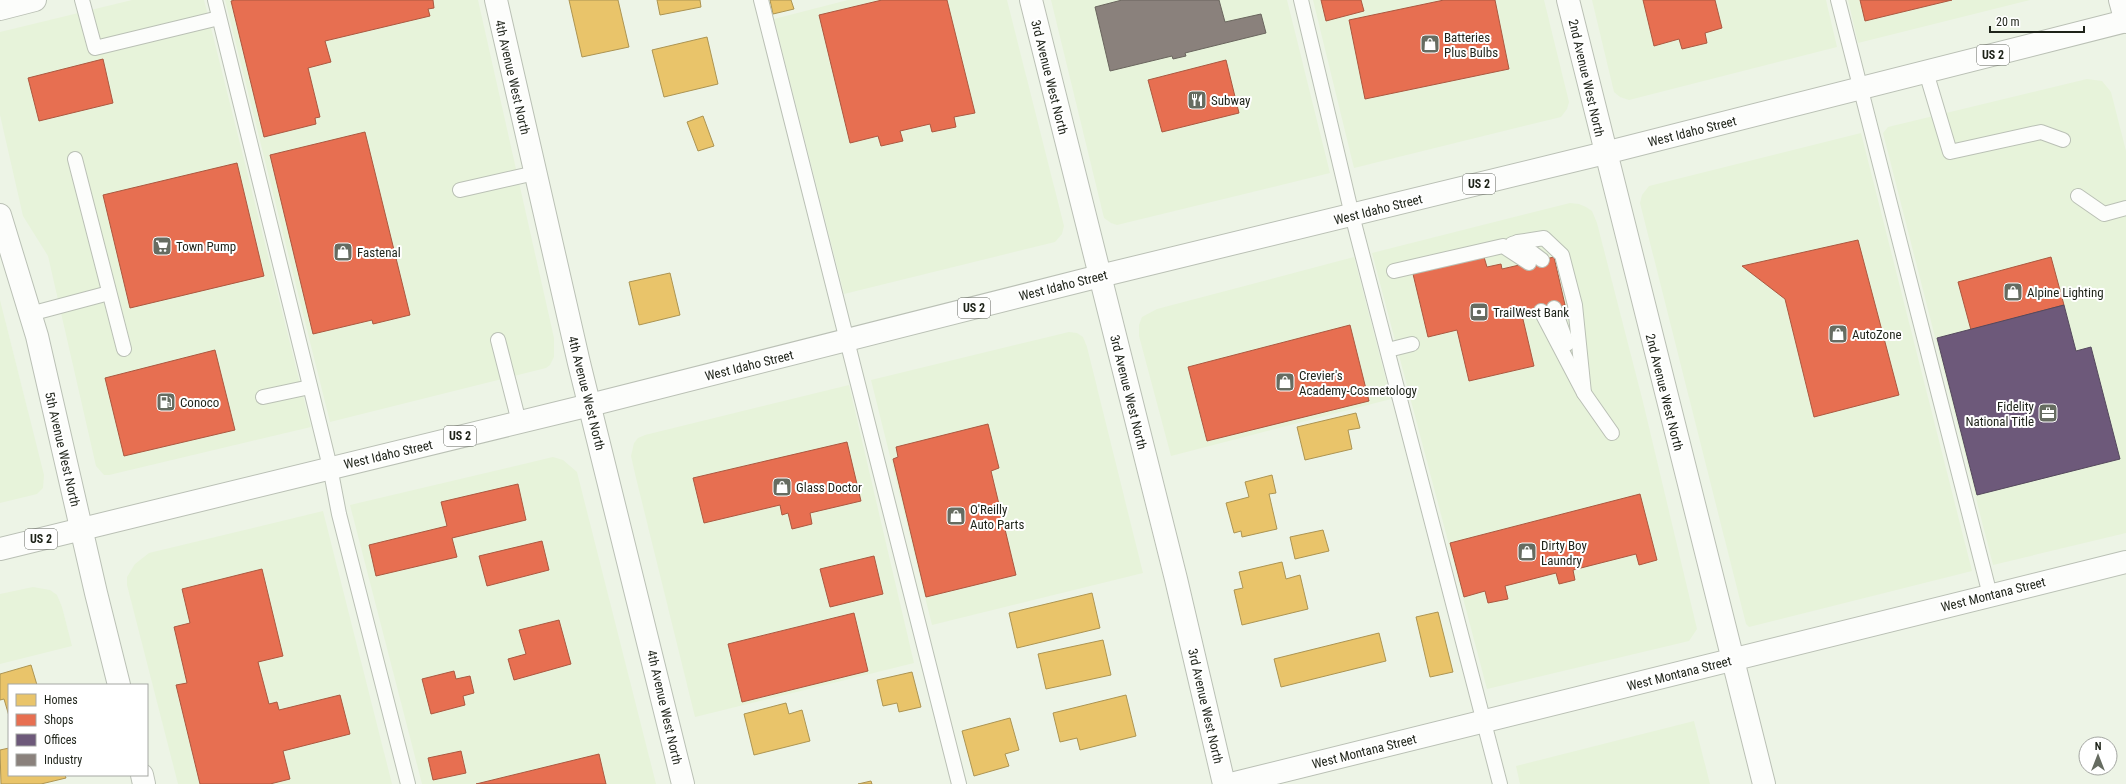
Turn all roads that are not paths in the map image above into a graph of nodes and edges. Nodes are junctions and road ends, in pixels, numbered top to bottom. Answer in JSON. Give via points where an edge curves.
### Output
{"nodes":[{"id":1,"x":35,"y":0,"type":"edge"},
{"id":2,"x":82,"y":0,"type":"edge"},
{"id":3,"x":215,"y":0,"type":"edge"},
{"id":4,"x":496,"y":0,"type":"edge"},
{"id":5,"x":761,"y":0,"type":"edge"},
{"id":6,"x":1031,"y":0,"type":"edge"},
{"id":7,"x":1301,"y":0,"type":"edge"},
{"id":8,"x":1568,"y":0,"type":"edge"},
{"id":9,"x":1838,"y":0,"type":"edge"},
{"id":10,"x":2120,"y":0,"type":"edge"},
{"id":11,"x":0,"y":9,"type":"edge"},
{"id":12,"x":219,"y":18,"type":"junction"},
{"id":13,"x":2126,"y":21,"type":"edge"},
{"id":14,"x":1926,"y":72,"type":"junction"},
{"id":15,"x":1860,"y":89,"type":"junction"},
{"id":16,"x":2063,"y":140,"type":"dead end"},
{"id":17,"x":1605,"y":153,"type":"junction"},
{"id":18,"x":75,"y":159,"type":"dead end"},
{"id":19,"x":535,"y":173,"type":"junction"},
{"id":20,"x":460,"y":190,"type":"dead end"},
{"id":21,"x":2078,"y":196,"type":"dead end"},
{"id":22,"x":2126,"y":208,"type":"edge"},
{"id":23,"x":0,"y":215,"type":"edge"},
{"id":24,"x":1352,"y":215,"type":"junction"},
{"id":25,"x":1518,"y":242,"type":"junction"},
{"id":26,"x":1503,"y":246,"type":"junction"},
{"id":27,"x":1394,"y":271,"type":"dead end"},
{"id":28,"x":1100,"y":276,"type":"junction"},
{"id":29,"x":109,"y":293,"type":"junction"},
{"id":30,"x":1548,"y":309,"type":"dead end"},
{"id":31,"x":30,"y":314,"type":"junction"},
{"id":32,"x":498,"y":340,"type":"dead end"},
{"id":33,"x":848,"y":340,"type":"junction"},
{"id":34,"x":1412,"y":344,"type":"dead end"},
{"id":35,"x":124,"y":349,"type":"dead end"},
{"id":36,"x":1388,"y":350,"type":"junction"},
{"id":37,"x":310,"y":387,"type":"junction"},
{"id":38,"x":1584,"y":393,"type":"junction"},
{"id":39,"x":263,"y":397,"type":"dead end"},
{"id":40,"x":590,"y":405,"type":"junction"},
{"id":41,"x":519,"y":422,"type":"junction"},
{"id":42,"x":1612,"y":433,"type":"dead end"},
{"id":43,"x":330,"y":467,"type":"junction"},
{"id":44,"x":82,"y":529,"type":"junction"},
{"id":45,"x":0,"y":549,"type":"edge"},
{"id":46,"x":2126,"y":562,"type":"edge"},
{"id":47,"x":1990,"y":595,"type":"junction"},
{"id":48,"x":1732,"y":659,"type":"junction"},
{"id":49,"x":119,"y":684,"type":"edge"},
{"id":50,"x":1484,"y":721,"type":"junction"},
{"id":51,"x":408,"y":784,"type":"edge"},
{"id":52,"x":683,"y":784,"type":"edge"},
{"id":53,"x":959,"y":784,"type":"edge"},
{"id":54,"x":1224,"y":784,"type":"edge"},
{"id":55,"x":1231,"y":784,"type":"edge"},
{"id":56,"x":1500,"y":784,"type":"edge"},
{"id":57,"x":1764,"y":784,"type":"edge"}],
"edges":[{"from":1,"to":11,"type":"main road"},
{"from":2,"to":12,"type":"lane","via":[[95,48]]},
{"from":3,"to":12,"type":"lane"},
{"from":4,"to":19,"type":"main road","name":"4th Avenue West North"},
{"from":5,"to":33,"type":"lane"},
{"from":6,"to":28,"type":"main road","name":"3rd Avenue West North"},
{"from":7,"to":24,"type":"lane"},
{"from":8,"to":17,"type":"main road","name":"2nd Avenue West North"},
{"from":9,"to":15,"type":"lane"},
{"from":10,"to":13,"type":"main road"},
{"from":12,"to":37,"type":"lane"},
{"from":13,"to":14,"type":"main road","name":"West Idaho Street","number":"US 2"},
{"from":14,"to":15,"type":"main road","name":"West Idaho Street","number":"US 2"},
{"from":14,"to":16,"type":"lane","via":[[1950,152],[2041,132]]},
{"from":15,"to":17,"type":"main road","name":"West Idaho Street","number":"US 2"},
{"from":15,"to":47,"type":"lane"},
{"from":17,"to":24,"type":"main road","name":"West Idaho Street","number":"US 2"},
{"from":17,"to":48,"type":"main road","name":"2nd Avenue West North"},
{"from":18,"to":29,"type":"lane"},
{"from":19,"to":20,"type":"lane"},
{"from":19,"to":40,"type":"main road","name":"4th Avenue West North"},
{"from":21,"to":22,"type":"lane","via":[[2104,214]]},
{"from":23,"to":31,"type":"main road","name":"5th Avenue West North"},
{"from":24,"to":28,"type":"main road","name":"West Idaho Street","number":"US 2"},
{"from":24,"to":36,"type":"lane"},
{"from":25,"to":26,"type":"lane"},
{"from":25,"to":26,"type":"lane","via":[[1535,262]]},
{"from":25,"to":38,"type":"lane","via":[[1544,238],[1562,255],[1575,305]]},
{"from":26,"to":27,"type":"lane"},
{"from":28,"to":33,"type":"main road","name":"West Idaho Street","number":"US 2"},
{"from":28,"to":54,"type":"main road","name":"3rd Avenue West North"},
{"from":29,"to":31,"type":"lane"},
{"from":29,"to":35,"type":"lane"},
{"from":30,"to":38,"type":"lane"},
{"from":31,"to":44,"type":"main road","name":"5th Avenue West North"},
{"from":32,"to":41,"type":"lane"},
{"from":33,"to":40,"type":"main road","name":"West Idaho Street","number":"US 2"},
{"from":33,"to":53,"type":"lane"},
{"from":34,"to":36,"type":"lane"},
{"from":36,"to":50,"type":"lane"},
{"from":37,"to":39,"type":"lane"},
{"from":37,"to":43,"type":"lane"},
{"from":38,"to":42,"type":"lane"},
{"from":40,"to":41,"type":"main road","name":"West Idaho Street","number":"US 2"},
{"from":40,"to":52,"type":"main road","name":"4th Avenue West North"},
{"from":41,"to":43,"type":"main road","name":"West Idaho Street","number":"US 2"},
{"from":43,"to":44,"type":"main road","name":"West Idaho Street","number":"US 2"},
{"from":43,"to":51,"type":"lane","via":[[339,514]]},
{"from":44,"to":45,"type":"main road","name":"West Idaho Street","number":"US 2"},
{"from":44,"to":49,"type":"main road","name":"5th Avenue West North"},
{"from":46,"to":47,"type":"main road","name":"West Montana Street"},
{"from":47,"to":48,"type":"main road","name":"West Montana Street"},
{"from":48,"to":50,"type":"main road","name":"West Montana Street"},
{"from":48,"to":57,"type":"main road","name":"2nd Avenue West North"},
{"from":50,"to":55,"type":"main road","name":"West Montana Street"},
{"from":50,"to":56,"type":"lane"}]}
